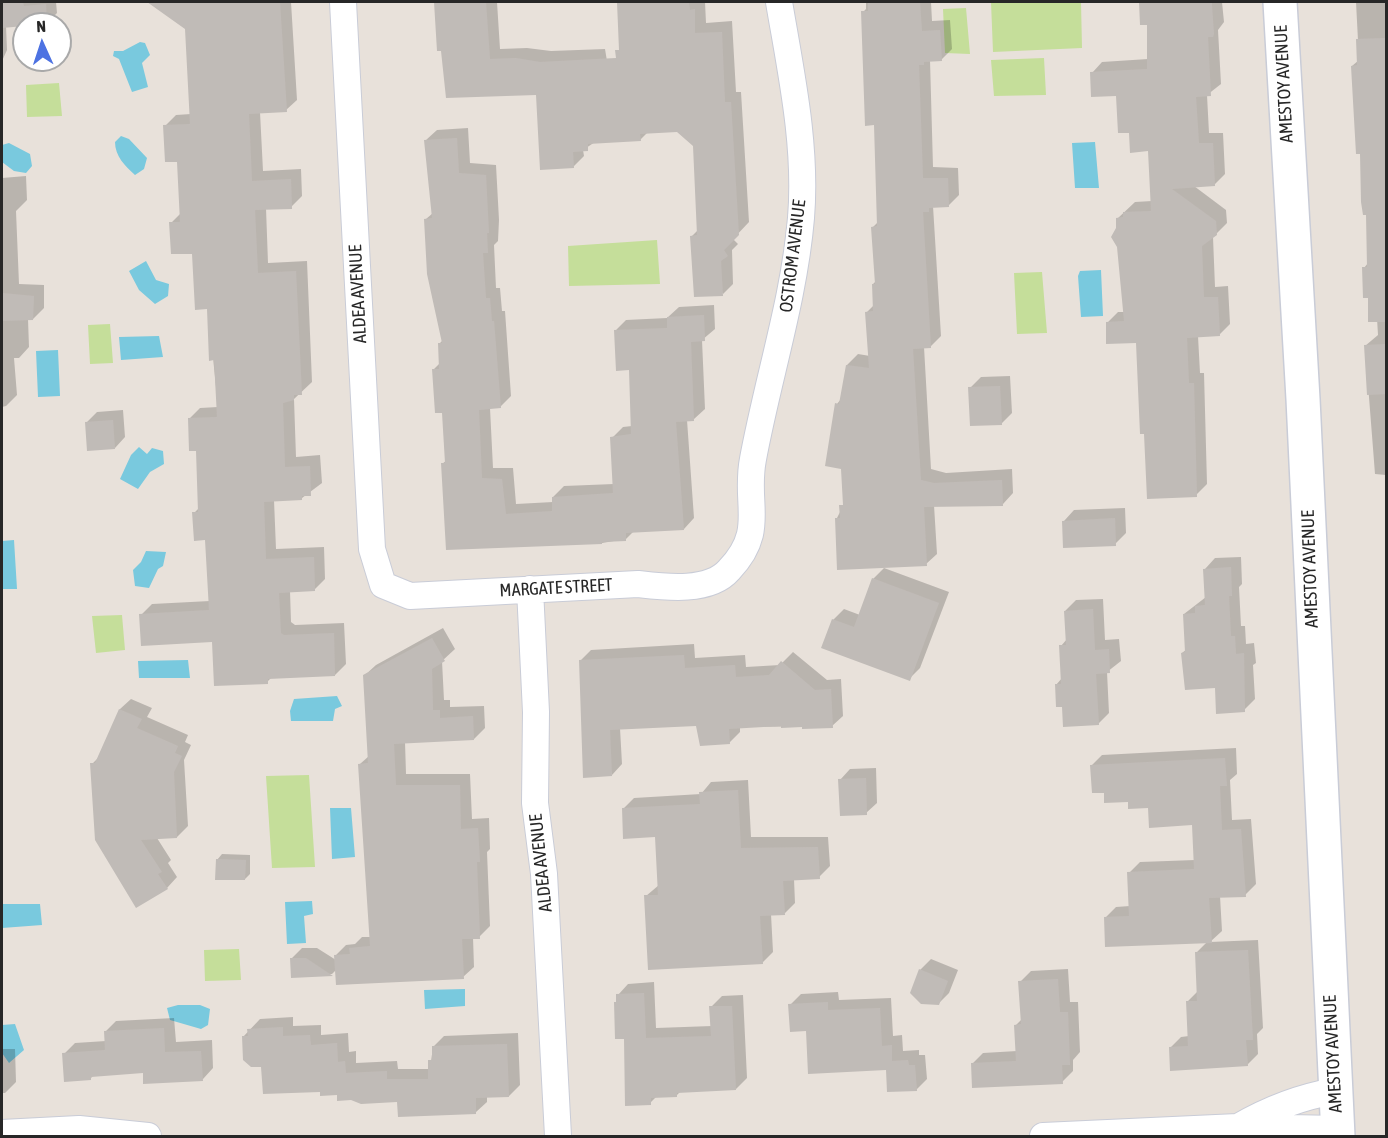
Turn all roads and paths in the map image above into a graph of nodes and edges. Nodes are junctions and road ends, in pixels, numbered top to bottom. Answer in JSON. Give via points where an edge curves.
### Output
{"nodes":[{"id":1,"x":343,"y":2,"type":"edge"},
{"id":2,"x":779,"y":2,"type":"edge"},
{"id":3,"x":1280,"y":2,"type":"edge"},
{"id":4,"x":727,"y":573,"type":"joint"},
{"id":5,"x":384,"y":585,"type":"joint"},
{"id":6,"x":530,"y":589,"type":"junction"},
{"id":7,"x":1335,"y":1091,"type":"junction"},
{"id":8,"x":1238,"y":1127,"type":"junction"},
{"id":9,"x":2,"y":1133,"type":"edge"},
{"id":10,"x":1338,"y":1133,"type":"edge"},
{"id":11,"x":148,"y":1137,"type":"edge"},
{"id":12,"x":558,"y":1137,"type":"edge"},
{"id":13,"x":1043,"y":1137,"type":"edge"}],
"edges":[{"from":1,"to":5,"type":"street","name":"ALDEA AVENUE","via":[[372,549]]},
{"from":2,"to":4,"type":"street","name":"OSTROM AVENUE","via":[[800,125],[801,216],[791,296],[752,464],[752,532],[744,551]]},
{"from":3,"to":7,"type":"street","name":"AMESTOY AVENUE"},
{"from":4,"to":6,"type":"street","name":"MARGATE STREET","via":[[706,583],[681,586]]},
{"from":5,"to":6,"type":"street","name":"MARGATE STREET","via":[[410,596]]},
{"from":6,"to":12,"type":"street","name":"ALDEA AVENUE","via":[[536,712],[535,803],[544,874]]},
{"from":7,"to":8,"type":"street","via":[[1308,1095]]},
{"from":7,"to":10,"type":"street","name":"AMESTOY AVENUE"},
{"from":8,"to":10,"type":"street"},
{"from":8,"to":13,"type":"street"},
{"from":9,"to":11,"type":"street","via":[[79,1130]]}]}
